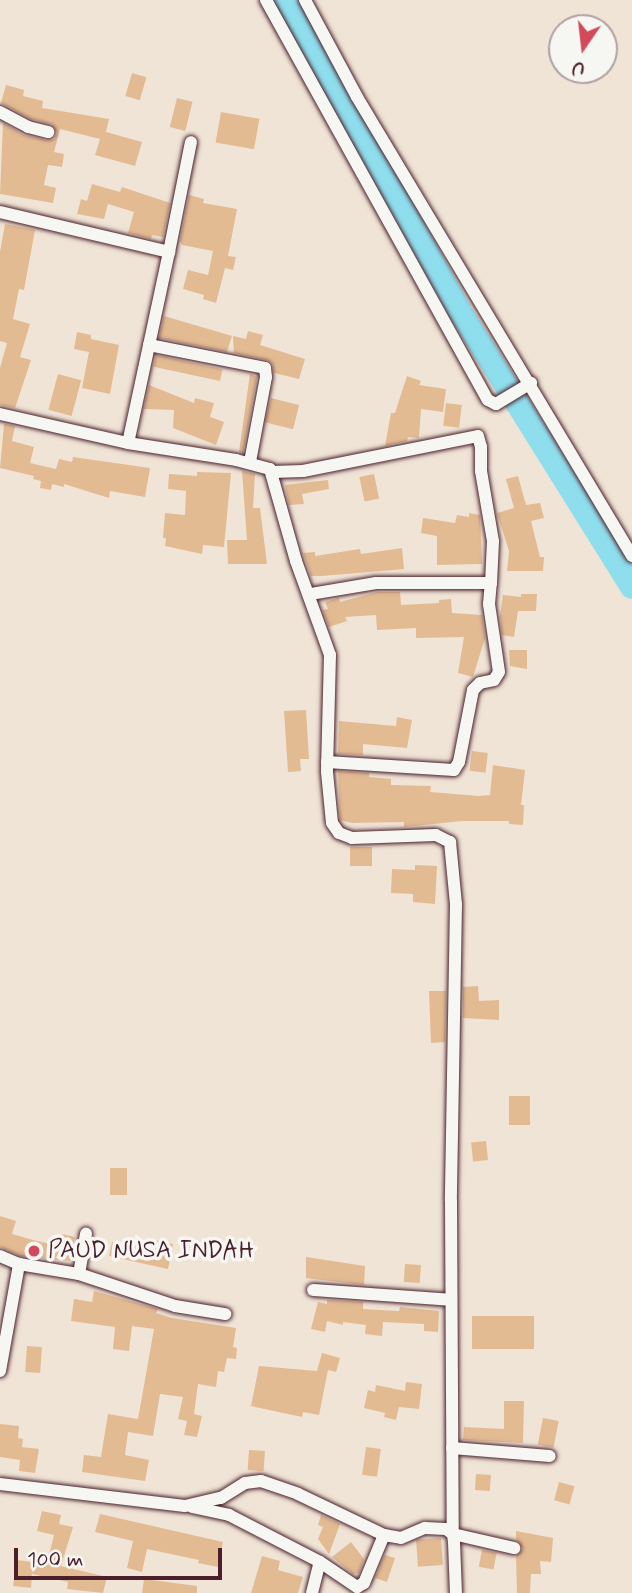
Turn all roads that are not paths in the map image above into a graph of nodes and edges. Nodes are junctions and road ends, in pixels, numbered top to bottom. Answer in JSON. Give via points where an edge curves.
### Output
{"nodes":[{"id":1,"x":266,"y":0,"type":"edge"},
{"id":2,"x":305,"y":0,"type":"edge"},
{"id":3,"x":0,"y":112,"type":"edge"},
{"id":4,"x":48,"y":132,"type":"dead end"},
{"id":5,"x":191,"y":142,"type":"dead end"},
{"id":6,"x":0,"y":212,"type":"edge"},
{"id":7,"x":169,"y":252,"type":"junction"},
{"id":8,"x":149,"y":345,"type":"junction"},
{"id":9,"x":528,"y":385,"type":"junction"},
{"id":10,"x":0,"y":414,"type":"edge"},
{"id":11,"x":128,"y":443,"type":"junction"},
{"id":12,"x":250,"y":462,"type":"junction"},
{"id":13,"x":272,"y":472,"type":"junction"},
{"id":14,"x":632,"y":556,"type":"edge"},
{"id":15,"x":491,"y":583,"type":"junction"},
{"id":16,"x":310,"y":594,"type":"junction"},
{"id":17,"x":327,"y":762,"type":"junction"},
{"id":18,"x":86,"y":1234,"type":"dead end"},
{"id":19,"x":0,"y":1256,"type":"edge"},
{"id":20,"x":19,"y":1265,"type":"junction"},
{"id":21,"x":79,"y":1274,"type":"junction"},
{"id":22,"x":313,"y":1290,"type":"dead end"},
{"id":23,"x":451,"y":1300,"type":"junction"},
{"id":24,"x":225,"y":1314,"type":"dead end"},
{"id":25,"x":0,"y":1371,"type":"edge"},
{"id":26,"x":452,"y":1448,"type":"junction"},
{"id":27,"x":550,"y":1456,"type":"dead end"},
{"id":28,"x":0,"y":1484,"type":"edge"},
{"id":29,"x":185,"y":1506,"type":"junction"},
{"id":30,"x":453,"y":1534,"type":"junction"},
{"id":31,"x":384,"y":1535,"type":"junction"},
{"id":32,"x":514,"y":1548,"type":"dead end"},
{"id":33,"x":320,"y":1562,"type":"junction"},
{"id":34,"x":312,"y":1593,"type":"edge"},
{"id":35,"x":456,"y":1593,"type":"edge"}],
"edges":[{"from":1,"to":9,"type":"street","via":[[489,402],[496,404]]},
{"from":2,"to":9,"type":"street","via":[[357,97]]},
{"from":3,"to":4,"type":"street"},
{"from":5,"to":7,"type":"street"},
{"from":6,"to":7,"type":"street"},
{"from":7,"to":8,"type":"street"},
{"from":8,"to":11,"type":"street"},
{"from":8,"to":12,"type":"street","via":[[265,368]]},
{"from":9,"to":14,"type":"street"},
{"from":10,"to":11,"type":"street"},
{"from":11,"to":12,"type":"street"},
{"from":12,"to":13,"type":"street"},
{"from":13,"to":15,"type":"street","via":[[303,471],[478,436],[493,541]]},
{"from":13,"to":16,"type":"street","via":[[296,561]]},
{"from":15,"to":16,"type":"street","via":[[376,583]]},
{"from":15,"to":17,"type":"street","via":[[489,604],[499,672],[494,680],[480,683],[473,691],[454,770]]},
{"from":16,"to":17,"type":"street","via":[[330,656]]},
{"from":17,"to":23,"type":"street","via":[[329,813],[339,833],[352,838],[436,835],[447,838],[452,846],[456,904]]},
{"from":18,"to":21,"type":"street"},
{"from":19,"to":20,"type":"street"},
{"from":20,"to":21,"type":"street"},
{"from":20,"to":25,"type":"street"},
{"from":21,"to":24,"type":"street","via":[[158,1302]]},
{"from":22,"to":23,"type":"street"},
{"from":23,"to":26,"type":"street"},
{"from":26,"to":27,"type":"street"},
{"from":26,"to":30,"type":"street"},
{"from":28,"to":29,"type":"street"},
{"from":29,"to":31,"type":"street","via":[[221,1498],[245,1483],[261,1481]]},
{"from":29,"to":33,"type":"street","via":[[229,1515]]},
{"from":30,"to":31,"type":"street","via":[[433,1527],[401,1538]]},
{"from":30,"to":32,"type":"street"},
{"from":30,"to":35,"type":"street"},
{"from":31,"to":33,"type":"street","via":[[359,1587]]},
{"from":33,"to":34,"type":"street"}]}
